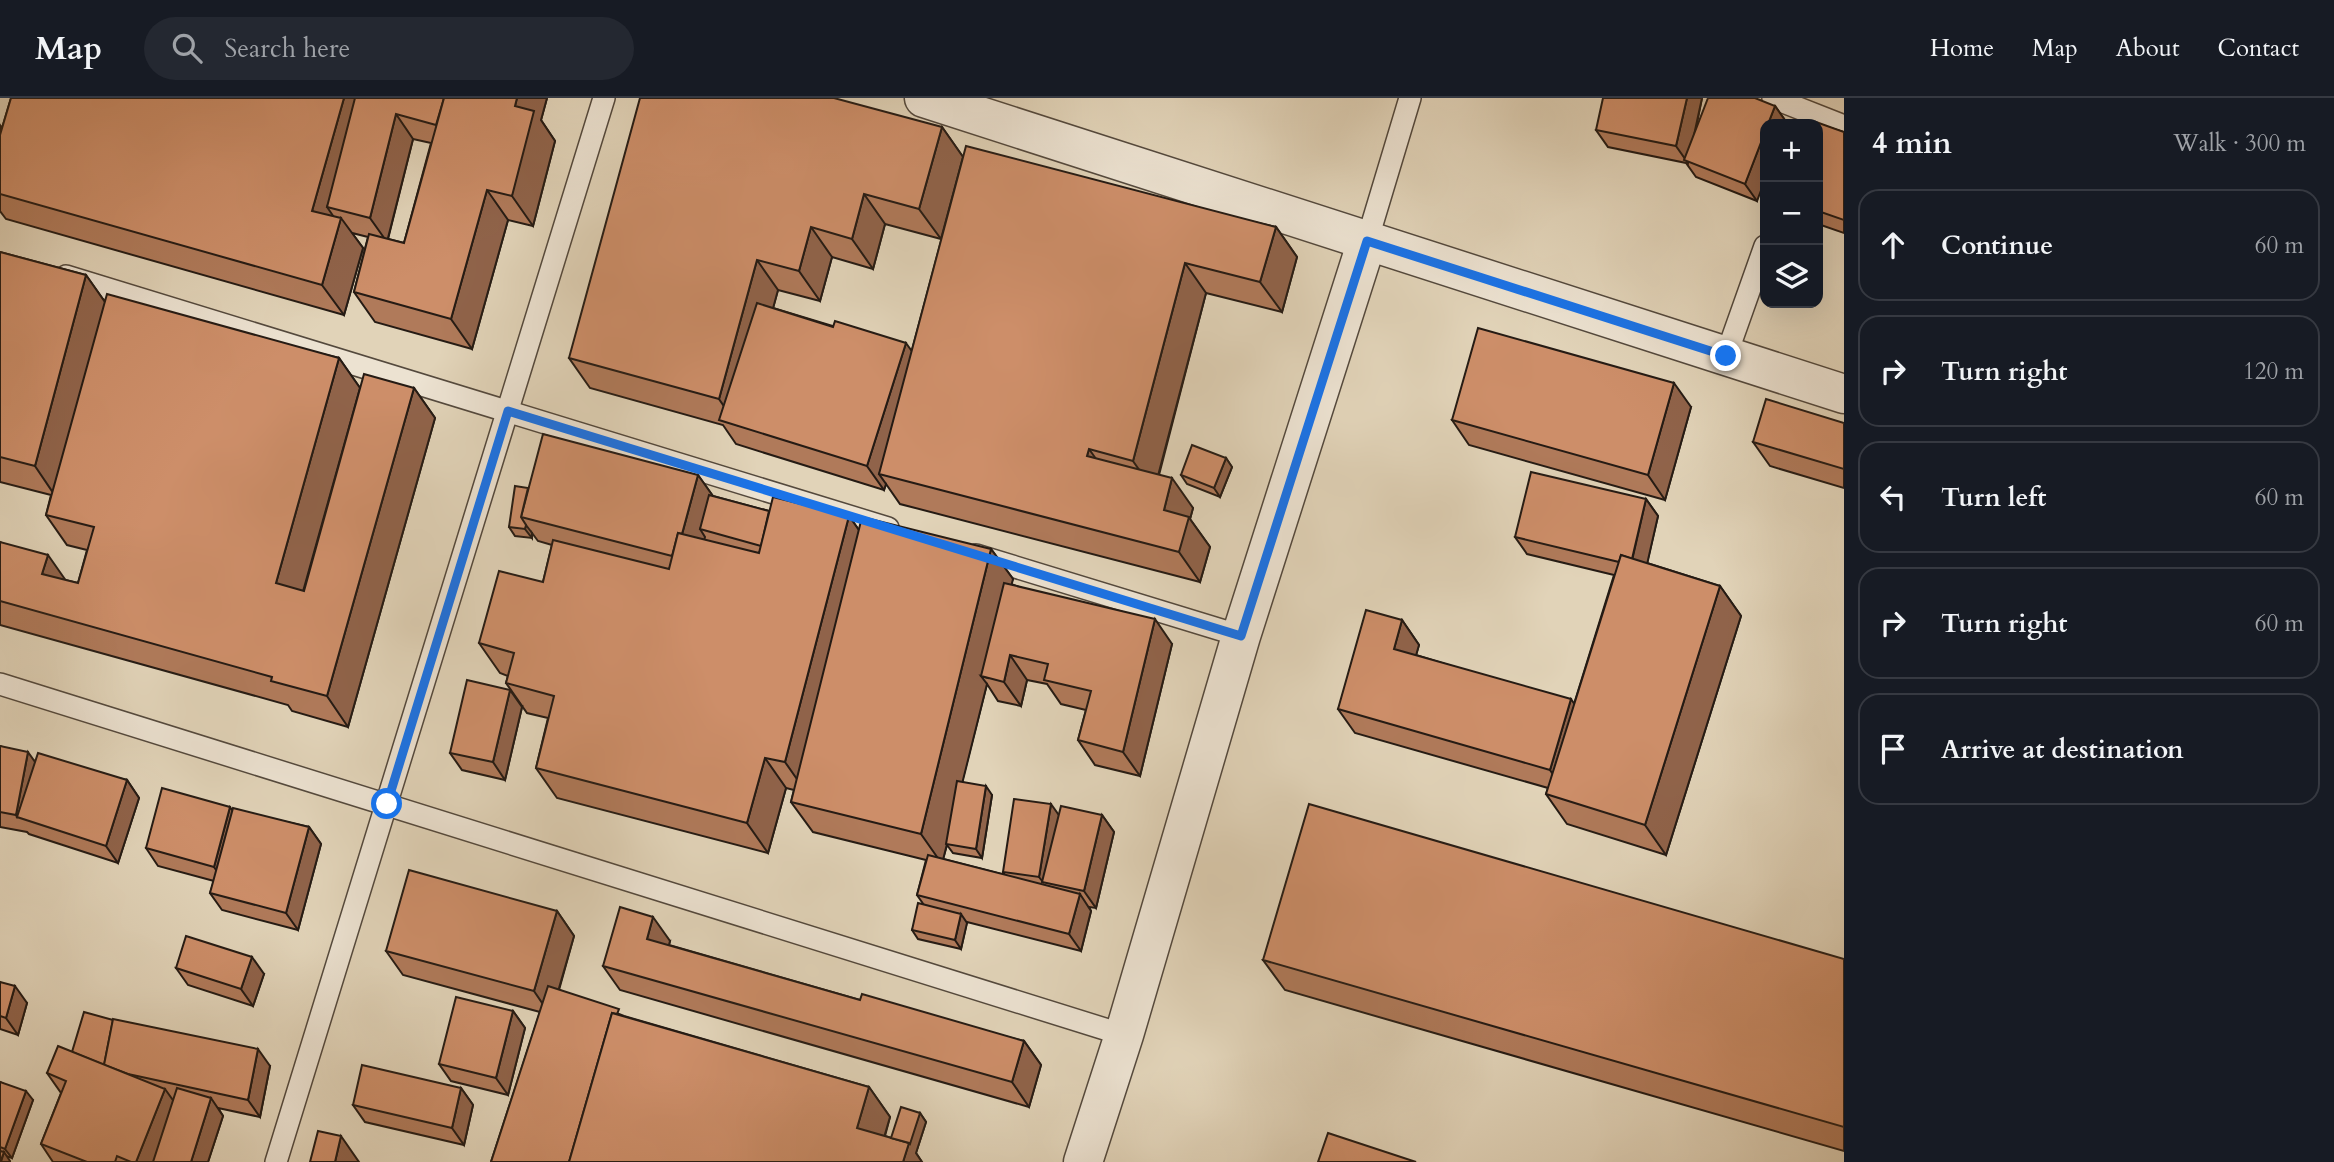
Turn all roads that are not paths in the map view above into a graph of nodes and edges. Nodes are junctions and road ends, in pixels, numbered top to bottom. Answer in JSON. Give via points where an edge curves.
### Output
{"nodes":[{"id":1,"x":604,"y":98,"type":"edge"},
{"id":2,"x":924,"y":98,"type":"edge"},
{"id":3,"x":1410,"y":98,"type":"edge"},
{"id":4,"x":1773,"y":98,"type":"edge"},
{"id":5,"x":1813,"y":112,"type":"edge"},
{"id":6,"x":1844,"y":126,"type":"edge"},
{"id":7,"x":1367,"y":241,"type":"junction"},
{"id":8,"x":1760,"y":260,"type":"edge"},
{"id":9,"x":40,"y":268,"type":"edge"},
{"id":10,"x":1726,"y":356,"type":"junction"},
{"id":11,"x":1844,"y":394,"type":"edge"},
{"id":12,"x":508,"y":411,"type":"junction"},
{"id":13,"x":908,"y":534,"type":"edge"},
{"id":14,"x":961,"y":550,"type":"edge"},
{"id":15,"x":1241,"y":636,"type":"junction"},
{"id":16,"x":0,"y":684,"type":"edge"},
{"id":17,"x":387,"y":804,"type":"junction"},
{"id":18,"x":1124,"y":1035,"type":"junction"},
{"id":19,"x":276,"y":1162,"type":"edge"},
{"id":20,"x":1083,"y":1162,"type":"edge"}],
"edges":[{"from":1,"to":12,"type":"lane"},
{"from":2,"to":7,"type":"street"},
{"from":3,"to":7,"type":"lane"},
{"from":4,"to":5,"type":"lane"},
{"from":5,"to":6,"type":"lane"},
{"from":7,"to":10,"type":"street"},
{"from":7,"to":15,"type":"street"},
{"from":8,"to":10,"type":"lane"},
{"from":9,"to":12,"type":"lane"},
{"from":10,"to":11,"type":"street"},
{"from":12,"to":13,"type":"lane"},
{"from":12,"to":17,"type":"lane"},
{"from":14,"to":15,"type":"lane"},
{"from":15,"to":18,"type":"street"},
{"from":16,"to":17,"type":"lane"},
{"from":17,"to":18,"type":"lane"},
{"from":17,"to":19,"type":"lane"},
{"from":18,"to":20,"type":"street"}]}
